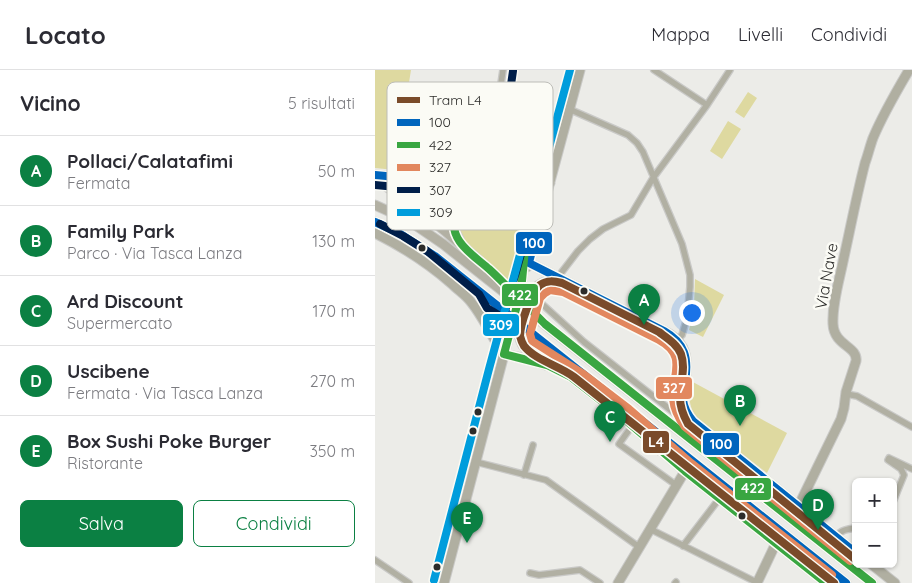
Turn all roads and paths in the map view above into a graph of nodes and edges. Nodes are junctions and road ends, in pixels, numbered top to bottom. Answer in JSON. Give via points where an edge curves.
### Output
{"nodes":[{"id":1,"x":580,"y":70,"type":"edge"},
{"id":2,"x":654,"y":70,"type":"edge"},
{"id":3,"x":730,"y":70,"type":"edge"},
{"id":4,"x":909,"y":70,"type":"edge"},
{"id":5,"x":707,"y":105,"type":"junction"},
{"id":6,"x":569,"y":109,"type":"junction"},
{"id":7,"x":553,"y":175,"type":"edge"},
{"id":8,"x":653,"y":178,"type":"junction"},
{"id":9,"x":375,"y":180,"type":"edge"},
{"id":10,"x":387,"y":187,"type":"edge"},
{"id":11,"x":375,"y":205,"type":"edge"},
{"id":12,"x":387,"y":210,"type":"edge"},
{"id":13,"x":375,"y":222,"type":"edge"},
{"id":14,"x":387,"y":228,"type":"edge"},
{"id":15,"x":392,"y":230,"type":"edge"},
{"id":16,"x":423,"y":230,"type":"edge"},
{"id":17,"x":444,"y":230,"type":"edge"},
{"id":18,"x":455,"y":230,"type":"edge"},
{"id":19,"x":528,"y":230,"type":"edge"},
{"id":20,"x":538,"y":230,"type":"edge"},
{"id":21,"x":375,"y":233,"type":"edge"},
{"id":22,"x":464,"y":246,"type":"junction"},
{"id":23,"x":529,"y":263,"type":"junction"},
{"id":24,"x":562,"y":280,"type":"junction"},
{"id":25,"x":521,"y":291,"type":"junction"},
{"id":26,"x":530,"y":296,"type":"junction"},
{"id":27,"x":480,"y":315,"type":"junction"},
{"id":28,"x":545,"y":324,"type":"junction"},
{"id":29,"x":511,"y":325,"type":"junction"},
{"id":30,"x":677,"y":340,"type":"junction"},
{"id":31,"x":504,"y":354,"type":"junction"},
{"id":32,"x":563,"y":372,"type":"junction"},
{"id":33,"x":846,"y":394,"type":"junction"},
{"id":34,"x":687,"y":413,"type":"junction"},
{"id":35,"x":638,"y":417,"type":"junction"},
{"id":36,"x":632,"y":426,"type":"junction"},
{"id":37,"x":912,"y":427,"type":"edge"},
{"id":38,"x":533,"y":445,"type":"dead end"},
{"id":39,"x":659,"y":450,"type":"junction"},
{"id":40,"x":476,"y":462,"type":"junction"},
{"id":41,"x":719,"y":462,"type":"junction"},
{"id":42,"x":912,"y":469,"type":"edge"},
{"id":43,"x":685,"y":471,"type":"junction"},
{"id":44,"x":524,"y":475,"type":"junction"},
{"id":45,"x":761,"y":478,"type":"junction"},
{"id":46,"x":676,"y":485,"type":"junction"},
{"id":47,"x":897,"y":492,"type":"edge"},
{"id":48,"x":719,"y":499,"type":"junction"},
{"id":49,"x":798,"y":507,"type":"junction"},
{"id":50,"x":852,"y":528,"type":"edge"},
{"id":51,"x":650,"y":529,"type":"junction"},
{"id":52,"x":835,"y":537,"type":"junction"},
{"id":53,"x":776,"y":543,"type":"junction"},
{"id":54,"x":683,"y":546,"type":"junction"},
{"id":55,"x":639,"y":547,"type":"junction"},
{"id":56,"x":852,"y":550,"type":"edge"},
{"id":57,"x":375,"y":560,"type":"edge"},
{"id":58,"x":876,"y":568,"type":"edge"},
{"id":59,"x":530,"y":573,"type":"dead end"},
{"id":60,"x":409,"y":583,"type":"edge"},
{"id":61,"x":445,"y":583,"type":"edge"},
{"id":62,"x":600,"y":583,"type":"edge"},
{"id":63,"x":618,"y":583,"type":"edge"},
{"id":64,"x":758,"y":583,"type":"edge"},
{"id":65,"x":826,"y":583,"type":"edge"},
{"id":66,"x":846,"y":583,"type":"edge"},
{"id":67,"x":872,"y":583,"type":"edge"},
{"id":68,"x":895,"y":583,"type":"edge"}],
"edges":[{"from":1,"to":6,"type":"street"},
{"from":2,"to":5,"type":"street"},
{"from":3,"to":5,"type":"street"},
{"from":4,"to":33,"type":"street","name":"Via Nave","via":[[872,140],[837,290],[835,335],[857,357]]},
{"from":5,"to":8,"type":"street"},
{"from":6,"to":7,"type":"street"},
{"from":6,"to":8,"type":"street","via":[[628,135],[643,152]]},
{"from":8,"to":24,"type":"street","via":[[631,215],[590,239],[578,251]]},
{"from":8,"to":30,"type":"street","via":[[682,244],[689,275],[687,318]]},
{"from":9,"to":10,"type":"main road"},
{"from":11,"to":12,"type":"main road"},
{"from":13,"to":14,"type":"main road"},
{"from":15,"to":29,"type":"main road","via":[[435,256]]},
{"from":16,"to":28,"type":"main road"},
{"from":17,"to":22,"type":"main road"},
{"from":18,"to":22,"type":"main road"},
{"from":19,"to":25,"type":"main road"},
{"from":20,"to":23,"type":"street"},
{"from":21,"to":27,"type":"street","via":[[421,259],[464,295]]},
{"from":22,"to":28,"type":"main road"},
{"from":23,"to":24,"type":"street"},
{"from":23,"to":25,"type":"street"},
{"from":24,"to":26,"type":"street","via":[[543,282]]},
{"from":24,"to":30,"type":"street","via":[[664,330]]},
{"from":25,"to":29,"type":"street","bridge":true},
{"from":26,"to":32,"type":"street","bridge":true,"via":[[520,330],[521,342],[528,351]]},
{"from":26,"to":34,"type":"street","via":[[677,415]]},
{"from":27,"to":29,"type":"street","via":[[503,329]]},
{"from":27,"to":31,"type":"street"},
{"from":28,"to":41,"type":"main road"},
{"from":29,"to":31,"type":"street"},
{"from":29,"to":35,"type":"main road"},
{"from":30,"to":34,"type":"street","via":[[685,356],[683,398]]},
{"from":31,"to":32,"type":"street"},
{"from":31,"to":40,"type":"street"},
{"from":32,"to":36,"type":"street"},
{"from":33,"to":37,"type":"street","via":[[857,396]]},
{"from":33,"to":49,"type":"street","name":"Via Nave","via":[[841,419]]},
{"from":34,"to":45,"type":"street","via":[[697,426]]},
{"from":35,"to":39,"type":"main road"},
{"from":35,"to":66,"type":"main road"},
{"from":36,"to":39,"type":"street"},
{"from":36,"to":46,"type":"street","via":[[619,444]]},
{"from":38,"to":44,"type":"street"},
{"from":39,"to":43,"type":"street"},
{"from":40,"to":44,"type":"street"},
{"from":40,"to":61,"type":"street"},
{"from":41,"to":45,"type":"main road"},
{"from":41,"to":67,"type":"main road"},
{"from":42,"to":47,"type":"street","via":[[889,458],[904,475]]},
{"from":43,"to":46,"type":"street"},
{"from":43,"to":48,"type":"street"},
{"from":44,"to":55,"type":"street","via":[[546,480]]},
{"from":45,"to":49,"type":"street"},
{"from":46,"to":51,"type":"street"},
{"from":48,"to":53,"type":"street"},
{"from":48,"to":54,"type":"street"},
{"from":49,"to":52,"type":"street"},
{"from":50,"to":52,"type":"street"},
{"from":51,"to":54,"type":"street"},
{"from":51,"to":55,"type":"street"},
{"from":52,"to":56,"type":"street"},
{"from":53,"to":64,"type":"street"},
{"from":53,"to":65,"type":"street"},
{"from":54,"to":64,"type":"street"},
{"from":55,"to":63,"type":"street"},
{"from":57,"to":60,"type":"street"},
{"from":58,"to":68,"type":"street"},
{"from":59,"to":62,"type":"street","via":[[539,575],[579,570]]}]}
